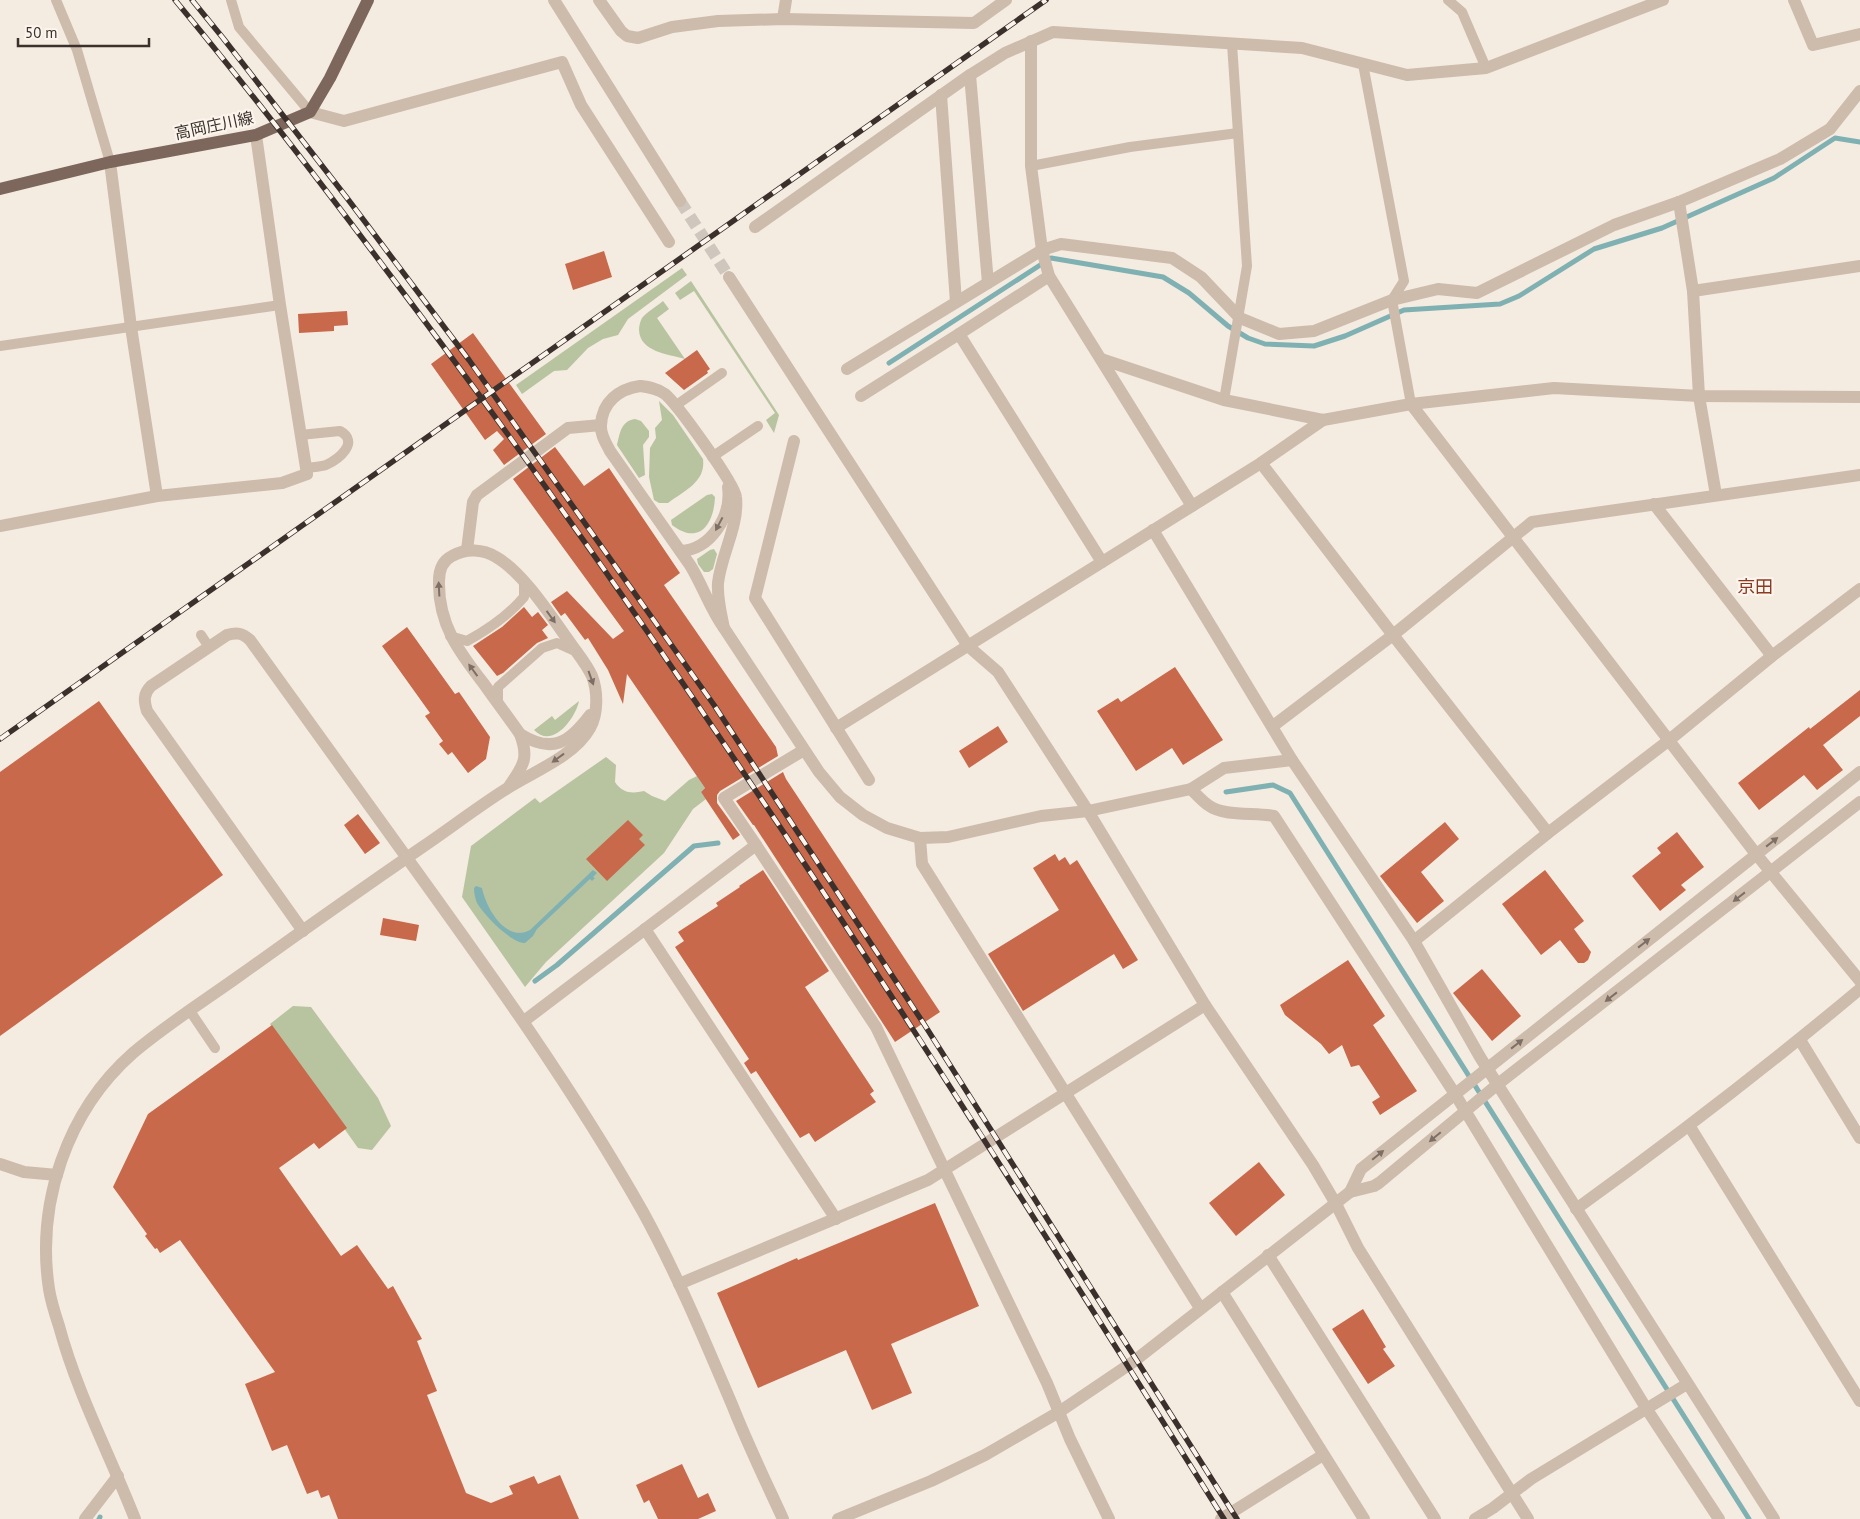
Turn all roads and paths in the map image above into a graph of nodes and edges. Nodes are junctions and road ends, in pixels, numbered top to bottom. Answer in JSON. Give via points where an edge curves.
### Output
{"nodes":[{"id":1,"x":56,"y":0,"type":"edge"},
{"id":2,"x":231,"y":0,"type":"edge"},
{"id":3,"x":368,"y":0,"type":"edge"},
{"id":4,"x":554,"y":0,"type":"edge"},
{"id":5,"x":599,"y":0,"type":"edge"},
{"id":6,"x":786,"y":0,"type":"edge"},
{"id":7,"x":1006,"y":0,"type":"edge"},
{"id":8,"x":1448,"y":0,"type":"edge"},
{"id":9,"x":1663,"y":0,"type":"edge"},
{"id":10,"x":1794,"y":0,"type":"edge"},
{"id":11,"x":783,"y":19,"type":"junction"},
{"id":12,"x":1860,"y":34,"type":"edge"},
{"id":13,"x":1031,"y":41,"type":"junction"},
{"id":14,"x":1232,"y":44,"type":"junction"},
{"id":15,"x":1363,"y":64,"type":"junction"},
{"id":16,"x":1486,"y":68,"type":"junction"},
{"id":17,"x":970,"y":75,"type":"junction"},
{"id":18,"x":1860,"y":91,"type":"edge"},
{"id":19,"x":942,"y":95,"type":"junction"},
{"id":20,"x":1856,"y":102,"type":"edge"},
{"id":21,"x":310,"y":112,"type":"junction"},
{"id":22,"x":1238,"y":133,"type":"junction"},
{"id":23,"x":256,"y":135,"type":"junction"},
{"id":24,"x":110,"y":162,"type":"junction"},
{"id":25,"x":1031,"y":166,"type":"junction"},
{"id":26,"x":0,"y":189,"type":"edge"},
{"id":27,"x":680,"y":201,"type":"tunnel mouth"},
{"id":28,"x":1679,"y":202,"type":"junction"},
{"id":29,"x":755,"y":227,"type":"dead end"},
{"id":30,"x":669,"y":242,"type":"dead end"},
{"id":31,"x":1042,"y":250,"type":"junction"},
{"id":32,"x":1860,"y":266,"type":"edge"},
{"id":33,"x":1048,"y":275,"type":"junction"},
{"id":34,"x":729,"y":277,"type":"tunnel mouth"},
{"id":35,"x":988,"y":283,"type":"junction"},
{"id":36,"x":1693,"y":291,"type":"junction"},
{"id":37,"x":1392,"y":300,"type":"junction"},
{"id":38,"x":956,"y":302,"type":"junction"},
{"id":39,"x":280,"y":304,"type":"junction"},
{"id":40,"x":1240,"y":318,"type":"junction"},
{"id":41,"x":131,"y":327,"type":"junction"},
{"id":42,"x":959,"y":334,"type":"junction"},
{"id":43,"x":0,"y":346,"type":"edge"},
{"id":44,"x":1101,"y":359,"type":"junction"},
{"id":45,"x":847,"y":369,"type":"dead end"},
{"id":46,"x":722,"y":373,"type":"dead end"},
{"id":47,"x":861,"y":396,"type":"dead end"},
{"id":48,"x":1699,"y":396,"type":"junction"},
{"id":49,"x":1860,"y":397,"type":"edge"},
{"id":50,"x":1224,"y":400,"type":"junction"},
{"id":51,"x":1410,"y":404,"type":"junction"},
{"id":52,"x":675,"y":406,"type":"junction"},
{"id":53,"x":1323,"y":420,"type":"junction"},
{"id":54,"x":601,"y":425,"type":"junction"},
{"id":55,"x":758,"y":426,"type":"dead end"},
{"id":56,"x":300,"y":435,"type":"junction"},
{"id":57,"x":794,"y":441,"type":"dead end"},
{"id":58,"x":712,"y":457,"type":"junction"},
{"id":59,"x":1261,"y":463,"type":"junction"},
{"id":60,"x":306,"y":468,"type":"junction"},
{"id":61,"x":1860,"y":475,"type":"edge"},
{"id":62,"x":726,"y":478,"type":"junction"},
{"id":63,"x":1716,"y":495,"type":"junction"},
{"id":64,"x":157,"y":496,"type":"junction"},
{"id":65,"x":1654,"y":504,"type":"junction"},
{"id":66,"x":1192,"y":506,"type":"junction"},
{"id":67,"x":0,"y":526,"type":"edge"},
{"id":68,"x":1153,"y":530,"type":"junction"},
{"id":69,"x":1512,"y":538,"type":"junction"},
{"id":70,"x":467,"y":550,"type":"junction"},
{"id":71,"x":681,"y":552,"type":"junction"},
{"id":72,"x":1102,"y":562,"type":"junction"},
{"id":73,"x":524,"y":582,"type":"junction"},
{"id":74,"x":1860,"y":589,"type":"edge"},
{"id":75,"x":724,"y":628,"type":"junction"},
{"id":76,"x":201,"y":635,"type":"dead end"},
{"id":77,"x":1393,"y":635,"type":"junction"},
{"id":78,"x":450,"y":636,"type":"junction"},
{"id":79,"x":968,"y":646,"type":"junction"},
{"id":80,"x":209,"y":647,"type":"junction"},
{"id":81,"x":577,"y":652,"type":"junction"},
{"id":82,"x":1772,"y":656,"type":"junction"},
{"id":83,"x":498,"y":703,"type":"junction"},
{"id":84,"x":596,"y":707,"type":"junction"},
{"id":85,"x":1273,"y":726,"type":"junction"},
{"id":86,"x":836,"y":728,"type":"junction"},
{"id":87,"x":520,"y":734,"type":"junction"},
{"id":88,"x":1668,"y":741,"type":"junction"},
{"id":89,"x":804,"y":750,"type":"junction"},
{"id":90,"x":1292,"y":760,"type":"junction"},
{"id":91,"x":1860,"y":772,"type":"edge"},
{"id":92,"x":869,"y":780,"type":"dead end"},
{"id":93,"x":508,"y":788,"type":"junction"},
{"id":94,"x":1191,"y":788,"type":"junction"},
{"id":95,"x":1860,"y":802,"type":"edge"},
{"id":96,"x":1088,"y":811,"type":"junction"},
{"id":97,"x":1548,"y":833,"type":"junction"},
{"id":98,"x":920,"y":838,"type":"junction"},
{"id":99,"x":756,"y":845,"type":"junction"},
{"id":100,"x":1756,"y":854,"type":"junction"},
{"id":101,"x":407,"y":858,"type":"junction"},
{"id":102,"x":1770,"y":872,"type":"junction"},
{"id":103,"x":646,"y":929,"type":"junction"},
{"id":104,"x":303,"y":931,"type":"junction"},
{"id":105,"x":1414,"y":941,"type":"junction"},
{"id":106,"x":1860,"y":981,"type":"edge"},
{"id":107,"x":1860,"y":989,"type":"edge"},
{"id":108,"x":1205,"y":1006,"type":"junction"},
{"id":109,"x":190,"y":1011,"type":"junction"},
{"id":110,"x":524,"y":1021,"type":"junction"},
{"id":111,"x":1800,"y":1040,"type":"junction"},
{"id":112,"x":215,"y":1048,"type":"dead end"},
{"id":113,"x":1483,"y":1071,"type":"junction"},
{"id":114,"x":1495,"y":1087,"type":"junction"},
{"id":115,"x":1458,"y":1091,"type":"junction"},
{"id":116,"x":1066,"y":1094,"type":"junction"},
{"id":117,"x":1469,"y":1108,"type":"junction"},
{"id":118,"x":1690,"y":1127,"type":"junction"},
{"id":119,"x":1860,"y":1138,"type":"edge"},
{"id":120,"x":0,"y":1164,"type":"edge"},
{"id":121,"x":944,"y":1170,"type":"junction"},
{"id":122,"x":57,"y":1175,"type":"junction"},
{"id":123,"x":1350,"y":1192,"type":"junction"},
{"id":124,"x":1336,"y":1204,"type":"junction"},
{"id":125,"x":1576,"y":1209,"type":"junction"},
{"id":126,"x":836,"y":1219,"type":"junction"},
{"id":127,"x":1268,"y":1255,"type":"junction"},
{"id":128,"x":679,"y":1284,"type":"junction"},
{"id":129,"x":1222,"y":1292,"type":"junction"},
{"id":130,"x":1200,"y":1308,"type":"junction"},
{"id":131,"x":1683,"y":1386,"type":"junction"},
{"id":132,"x":1860,"y":1401,"type":"edge"},
{"id":133,"x":1646,"y":1408,"type":"junction"},
{"id":134,"x":1059,"y":1412,"type":"junction"},
{"id":135,"x":1323,"y":1455,"type":"junction"},
{"id":136,"x":118,"y":1476,"type":"junction"},
{"id":137,"x":1512,"y":1493,"type":"junction"},
{"id":138,"x":85,"y":1519,"type":"edge"},
{"id":139,"x":135,"y":1519,"type":"edge"},
{"id":140,"x":783,"y":1519,"type":"edge"},
{"id":141,"x":838,"y":1519,"type":"edge"},
{"id":142,"x":1109,"y":1519,"type":"edge"},
{"id":143,"x":1221,"y":1519,"type":"edge"},
{"id":144,"x":1364,"y":1519,"type":"edge"},
{"id":145,"x":1435,"y":1519,"type":"edge"},
{"id":146,"x":1475,"y":1519,"type":"edge"},
{"id":147,"x":1528,"y":1519,"type":"edge"},
{"id":148,"x":1719,"y":1519,"type":"edge"},
{"id":149,"x":1774,"y":1519,"type":"edge"}],
"edges":[{"from":1,"to":24,"type":"lane","via":[[77,50]]},
{"from":2,"to":21,"type":"lane","via":[[239,27]]},
{"from":3,"to":21,"type":"main road"},
{"from":4,"to":27,"type":"street"},
{"from":5,"to":11,"type":"street","via":[[621,31],[638,38],[672,27],[700,23]]},
{"from":6,"to":11,"type":"street"},
{"from":7,"to":11,"type":"street","via":[[974,23]]},
{"from":8,"to":16,"type":"lane","via":[[1462,12]]},
{"from":9,"to":16,"type":"street"},
{"from":10,"to":12,"type":"street","via":[[1814,45]]},
{"from":13,"to":14,"type":"street","via":[[1053,32]]},
{"from":13,"to":17,"type":"street"},
{"from":13,"to":25,"type":"street"},
{"from":14,"to":15,"type":"street","via":[[1302,48]]},
{"from":14,"to":22,"type":"lane"},
{"from":15,"to":16,"type":"street","via":[[1407,75]]},
{"from":15,"to":37,"type":"lane","via":[[1404,281]]},
{"from":17,"to":19,"type":"street"},
{"from":17,"to":35,"type":"street"},
{"from":18,"to":20,"type":"street"},
{"from":19,"to":29,"type":"street"},
{"from":19,"to":38,"type":"street"},
{"from":20,"to":28,"type":"street","via":[[1830,130],[1780,159]]},
{"from":21,"to":23,"type":"main road","name":"高岡庄川線"},
{"from":21,"to":30,"type":"street","via":[[344,121],[562,62],[581,105]]},
{"from":22,"to":25,"type":"lane","via":[[1130,146]]},
{"from":22,"to":40,"type":"lane","via":[[1247,266]]},
{"from":23,"to":24,"type":"main road","name":"高岡庄川線"},
{"from":23,"to":39,"type":"street"},
{"from":24,"to":26,"type":"main road","name":"高岡庄川線"},
{"from":24,"to":41,"type":"street"},
{"from":25,"to":31,"type":"street"},
{"from":28,"to":36,"type":"street"},
{"from":28,"to":37,"type":"street","via":[[1614,225],[1477,293],[1438,289]]},
{"from":31,"to":33,"type":"street"},
{"from":31,"to":35,"type":"street"},
{"from":31,"to":40,"type":"street","via":[[1061,244],[1172,258],[1201,277]]},
{"from":32,"to":36,"type":"street"},
{"from":33,"to":42,"type":"street"},
{"from":33,"to":44,"type":"street"},
{"from":34,"to":79,"type":"street"},
{"from":35,"to":38,"type":"street"},
{"from":36,"to":48,"type":"street"},
{"from":37,"to":40,"type":"street","via":[[1314,331],[1279,334]]},
{"from":37,"to":51,"type":"lane"},
{"from":38,"to":45,"type":"street"},
{"from":39,"to":41,"type":"lane"},
{"from":39,"to":56,"type":"street"},
{"from":40,"to":50,"type":"lane"},
{"from":41,"to":43,"type":"lane"},
{"from":41,"to":64,"type":"street"},
{"from":42,"to":47,"type":"street"},
{"from":42,"to":72,"type":"street"},
{"from":44,"to":50,"type":"street"},
{"from":44,"to":66,"type":"street"},
{"from":46,"to":52,"type":"lane"},
{"from":48,"to":49,"type":"street"},
{"from":48,"to":51,"type":"street","via":[[1554,388]]},
{"from":48,"to":63,"type":"street"},
{"from":50,"to":53,"type":"street"},
{"from":51,"to":53,"type":"street"},
{"from":51,"to":69,"type":"street"},
{"from":52,"to":54,"type":"street","via":[[653,388],[627,388],[617,393],[609,403]]},
{"from":52,"to":58,"type":"street"},
{"from":53,"to":59,"type":"street"},
{"from":54,"to":70,"type":"street","via":[[568,428],[477,495],[473,502]]},
{"from":54,"to":71,"type":"street","via":[[610,451]]},
{"from":55,"to":58,"type":"lane"},
{"from":56,"to":60,"type":"street"},
{"from":56,"to":60,"type":"lane","via":[[340,431],[347,436],[349,444],[346,451],[326,465]]},
{"from":57,"to":86,"type":"street","via":[[755,598]]},
{"from":58,"to":62,"type":"street"},
{"from":59,"to":66,"type":"street"},
{"from":59,"to":77,"type":"street"},
{"from":60,"to":64,"type":"street","via":[[307,474],[282,483]]},
{"from":61,"to":63,"type":"street"},
{"from":62,"to":71,"type":"street","one_way":true,"via":[[728,492],[722,523],[708,540]]},
{"from":62,"to":75,"type":"street","via":[[736,495],[736,511],[718,583]]},
{"from":63,"to":65,"type":"street"},
{"from":64,"to":67,"type":"street"},
{"from":65,"to":69,"type":"street","via":[[1532,522]]},
{"from":65,"to":82,"type":"street"},
{"from":66,"to":68,"type":"street"},
{"from":68,"to":72,"type":"street"},
{"from":68,"to":85,"type":"street"},
{"from":69,"to":77,"type":"street"},
{"from":69,"to":88,"type":"street"},
{"from":70,"to":73,"type":"street","via":[[495,556]]},
{"from":78,"to":70,"type":"street","one_way":true,"via":[[440,601],[439,573],[445,560]]},
{"from":71,"to":75,"type":"street"},
{"from":72,"to":79,"type":"street"},
{"from":73,"to":78,"type":"lane","via":[[524,597],[486,631],[467,641]]},
{"from":73,"to":81,"type":"street","one_way":true},
{"from":74,"to":82,"type":"street"},
{"from":75,"to":89,"type":"street"},
{"from":76,"to":80,"type":"lane"},
{"from":77,"to":85,"type":"street"},
{"from":77,"to":97,"type":"street"},
{"from":83,"to":78,"type":"street","one_way":true},
{"from":79,"to":86,"type":"street"},
{"from":79,"to":96,"type":"street","via":[[998,672]]},
{"from":80,"to":101,"type":"street","via":[[235,633],[250,640]]},
{"from":80,"to":104,"type":"street","via":[[151,686],[144,701],[147,711]]},
{"from":81,"to":83,"type":"lane","via":[[557,643],[542,648],[498,687]]},
{"from":81,"to":84,"type":"street","one_way":true,"via":[[592,675]]},
{"from":82,"to":88,"type":"street"},
{"from":83,"to":87,"type":"street"},
{"from":84,"to":87,"type":"street","via":[[568,738],[556,744],[543,745]]},
{"from":84,"to":93,"type":"street","one_way":true,"via":[[592,724],[584,737],[559,758]]},
{"from":85,"to":90,"type":"street"},
{"from":86,"to":92,"type":"street"},
{"from":87,"to":93,"type":"street","via":[[526,748],[522,767]]},
{"from":88,"to":97,"type":"street"},
{"from":88,"to":100,"type":"street"},
{"from":89,"to":98,"type":"street","via":[[840,797],[863,815],[887,828]]},
{"from":89,"to":99,"type":"street","via":[[724,798]]},
{"from":90,"to":94,"type":"street","via":[[1224,768]]},
{"from":90,"to":105,"type":"street"},
{"from":100,"to":91,"type":"street","one_way":true},
{"from":93,"to":101,"type":"street"},
{"from":94,"to":96,"type":"street"},
{"from":94,"to":115,"type":"street","via":[[1206,805],[1221,812],[1274,816]]},
{"from":95,"to":102,"type":"street"},
{"from":96,"to":98,"type":"street","via":[[1041,816],[948,836]]},
{"from":96,"to":108,"type":"street"},
{"from":97,"to":105,"type":"street"},
{"from":98,"to":116,"type":"street","via":[[922,864]]},
{"from":99,"to":103,"type":"street"},
{"from":99,"to":121,"type":"street","via":[[876,1027]]},
{"from":100,"to":102,"type":"street"},
{"from":113,"to":100,"type":"street","one_way":true},
{"from":101,"to":104,"type":"street"},
{"from":101,"to":110,"type":"street"},
{"from":102,"to":106,"type":"street"},
{"from":102,"to":114,"type":"street","one_way":true},
{"from":103,"to":110,"type":"street"},
{"from":103,"to":126,"type":"street"},
{"from":104,"to":109,"type":"street"},
{"from":105,"to":113,"type":"street"},
{"from":107,"to":111,"type":"street"},
{"from":108,"to":116,"type":"street"},
{"from":108,"to":124,"type":"street","via":[[1313,1164]]},
{"from":109,"to":112,"type":"lane"},
{"from":109,"to":122,"type":"street","via":[[132,1054],[111,1076],[70,1137]]},
{"from":110,"to":128,"type":"street","via":[[609,1155]]},
{"from":111,"to":118,"type":"street"},
{"from":111,"to":119,"type":"street"},
{"from":113,"to":114,"type":"street"},
{"from":113,"to":115,"type":"street"},
{"from":114,"to":117,"type":"street"},
{"from":114,"to":125,"type":"street"},
{"from":115,"to":117,"type":"street"},
{"from":123,"to":115,"type":"street","one_way":true,"via":[[1361,1169]]},
{"from":116,"to":121,"type":"street"},
{"from":116,"to":130,"type":"street"},
{"from":117,"to":123,"type":"street","one_way":true,"via":[[1379,1183]]},
{"from":117,"to":133,"type":"street"},
{"from":118,"to":125,"type":"street"},
{"from":118,"to":132,"type":"street"},
{"from":120,"to":122,"type":"street","via":[[24,1172]]},
{"from":121,"to":126,"type":"street"},
{"from":121,"to":134,"type":"street"},
{"from":122,"to":136,"type":"street","via":[[48,1210],[45,1245],[50,1294],[71,1364]]},
{"from":123,"to":124,"type":"street"},
{"from":124,"to":127,"type":"street"},
{"from":124,"to":137,"type":"street","via":[[1358,1248]]},
{"from":125,"to":131,"type":"street"},
{"from":126,"to":128,"type":"street"},
{"from":127,"to":129,"type":"street"},
{"from":127,"to":145,"type":"street"},
{"from":128,"to":140,"type":"street"},
{"from":129,"to":130,"type":"street"},
{"from":129,"to":135,"type":"street"},
{"from":130,"to":134,"type":"street","via":[[1132,1362]]},
{"from":131,"to":133,"type":"street"},
{"from":131,"to":149,"type":"street"},
{"from":133,"to":137,"type":"street"},
{"from":133,"to":148,"type":"street"},
{"from":134,"to":141,"type":"street","via":[[931,1481]]},
{"from":134,"to":142,"type":"street"},
{"from":135,"to":143,"type":"street"},
{"from":135,"to":144,"type":"street"},
{"from":136,"to":138,"type":"street"},
{"from":136,"to":139,"type":"street"},
{"from":137,"to":146,"type":"street"},
{"from":137,"to":147,"type":"street"}]}
